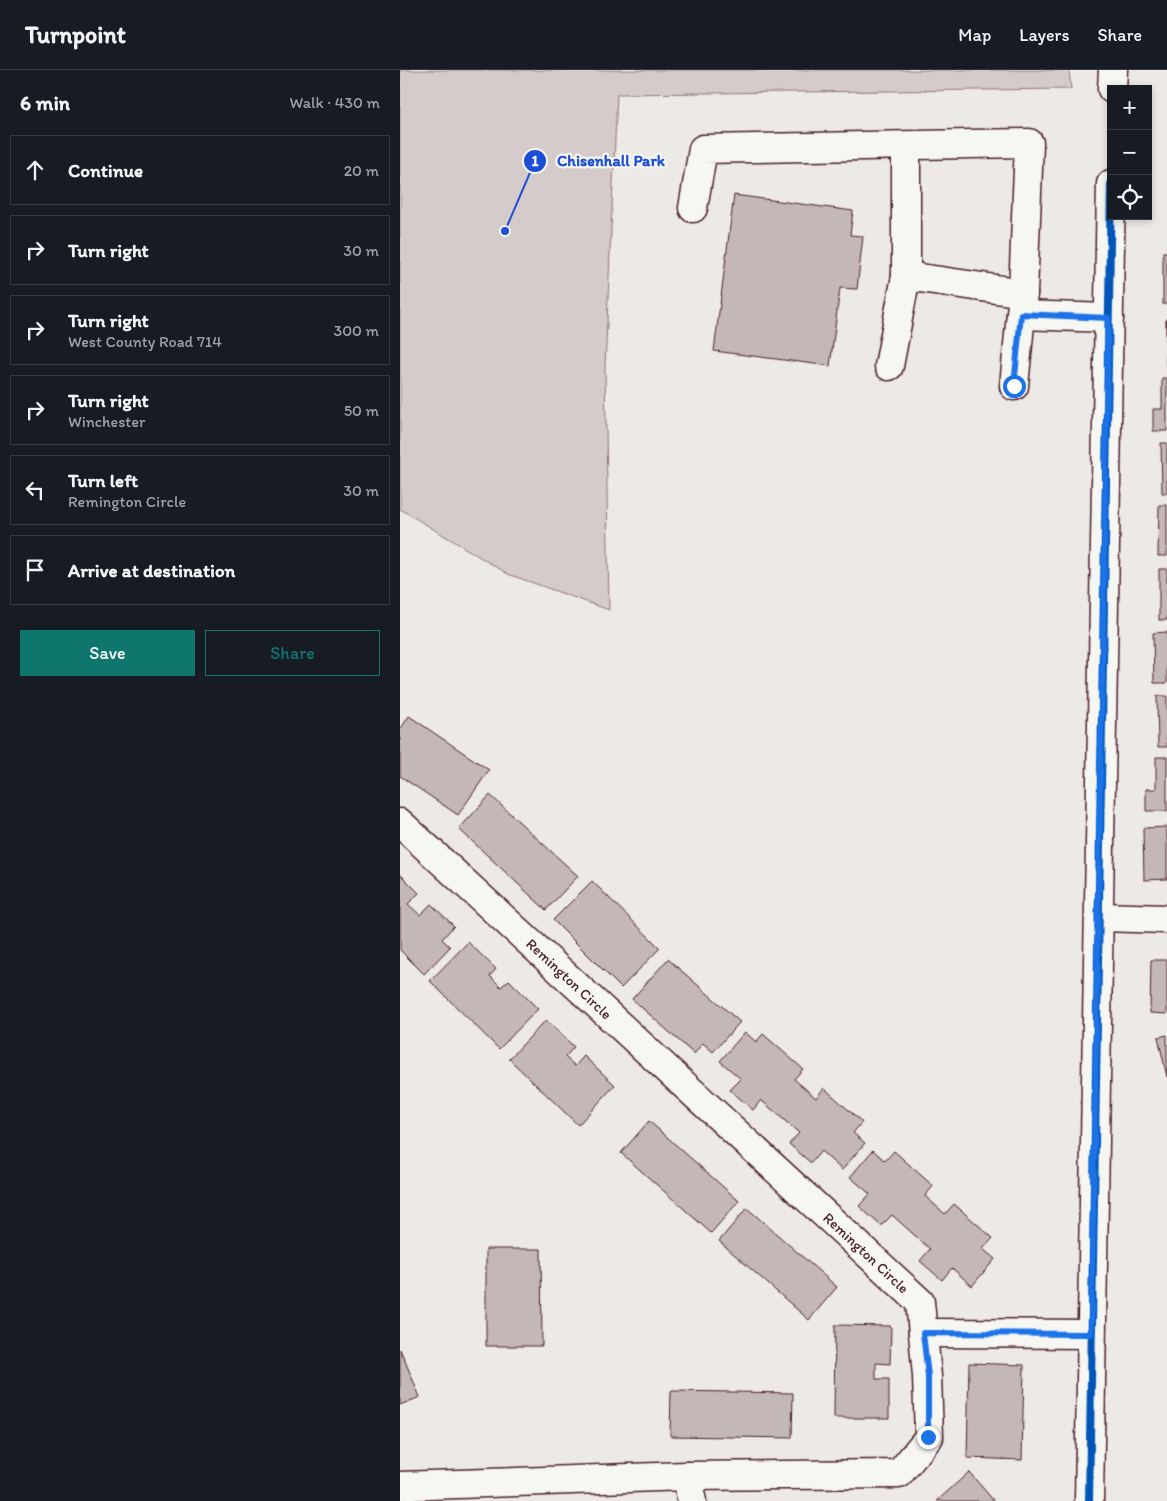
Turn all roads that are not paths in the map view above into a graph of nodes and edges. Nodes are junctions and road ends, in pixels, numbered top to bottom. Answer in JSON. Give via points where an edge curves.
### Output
{"nodes":[{"id":1,"x":1113,"y":70,"type":"edge"},
{"id":2,"x":1112,"y":85,"type":"edge"},
{"id":3,"x":906,"y":146,"type":"junction"},
{"id":4,"x":693,"y":208,"type":"dead end"},
{"id":5,"x":1110,"y":220,"type":"edge"},
{"id":6,"x":906,"y":276,"type":"junction"},
{"id":7,"x":1022,"y":304,"type":"junction"},
{"id":8,"x":1108,"y":318,"type":"junction"},
{"id":9,"x":889,"y":366,"type":"dead end"},
{"id":10,"x":1014,"y":386,"type":"dead end"},
{"id":11,"x":400,"y":824,"type":"edge"},
{"id":12,"x":1100,"y":917,"type":"junction"},
{"id":13,"x":1167,"y":919,"type":"edge"},
{"id":14,"x":923,"y":1333,"type":"junction"},
{"id":15,"x":1091,"y":1334,"type":"junction"},
{"id":16,"x":400,"y":1486,"type":"edge"},
{"id":17,"x":687,"y":1493,"type":"edge"},
{"id":18,"x":1089,"y":1501,"type":"edge"}],
"edges":[{"from":1,"to":2,"type":"street"},
{"from":3,"to":4,"type":"street","via":[[703,149]]},
{"from":3,"to":6,"type":"street"},
{"from":3,"to":7,"type":"street","via":[[1029,143]]},
{"from":5,"to":8,"type":"street"},
{"from":6,"to":7,"type":"street"},
{"from":6,"to":9,"type":"street"},
{"from":7,"to":8,"type":"street"},
{"from":7,"to":10,"type":"street"},
{"from":8,"to":12,"type":"street"},
{"from":11,"to":14,"type":"street","name":"Remington Circle","via":[[920,1302]]},
{"from":12,"to":13,"type":"street"},
{"from":12,"to":15,"type":"street"},
{"from":14,"to":15,"type":"street"},
{"from":14,"to":17,"type":"street","name":"Remington Circle","via":[[928,1376],[928,1437],[899,1474]]},
{"from":15,"to":18,"type":"street"},
{"from":16,"to":17,"type":"street","name":"Remington Circle"}]}
